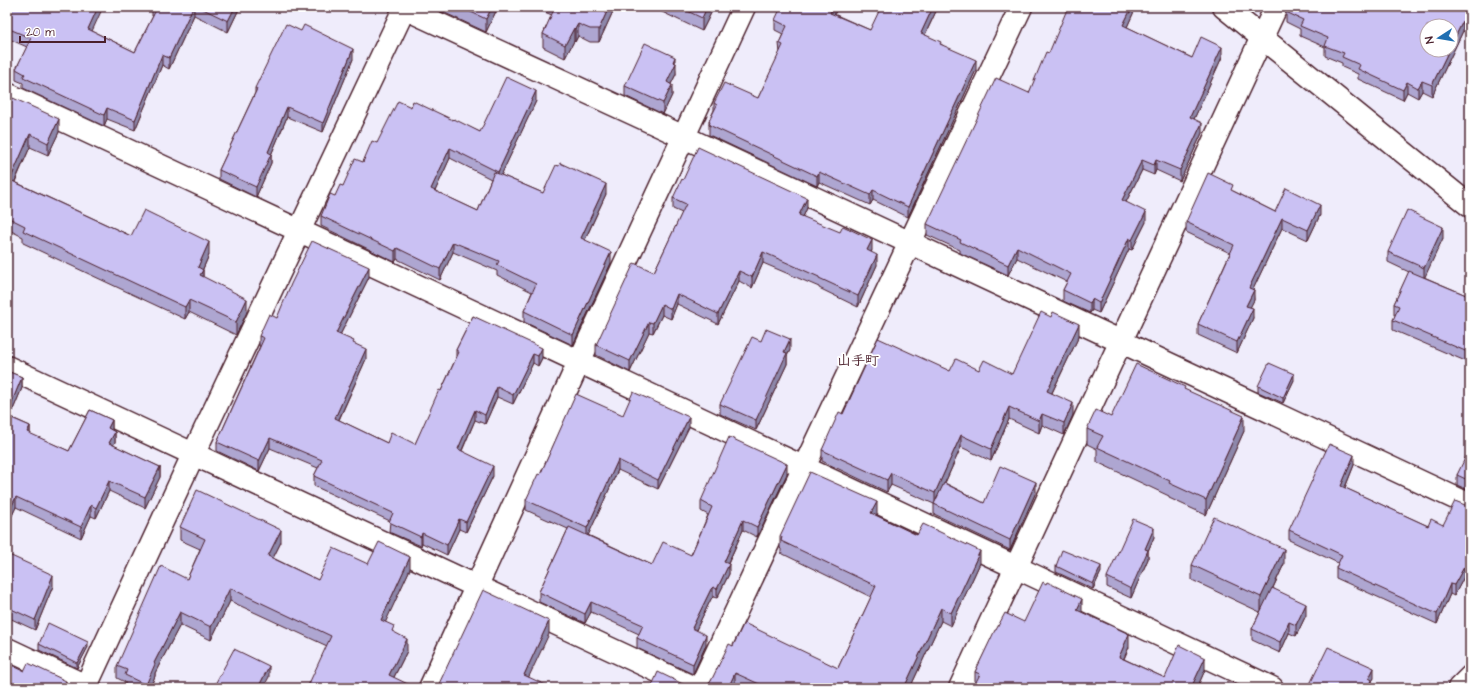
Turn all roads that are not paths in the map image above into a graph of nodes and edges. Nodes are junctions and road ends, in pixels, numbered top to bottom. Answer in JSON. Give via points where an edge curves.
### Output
{"nodes":[{"id":1,"x":744,"y":7,"type":"edge"},
{"id":2,"x":1021,"y":7,"type":"edge"},
{"id":3,"x":1224,"y":7,"type":"edge"},
{"id":4,"x":1276,"y":7,"type":"edge"},
{"id":5,"x":405,"y":8,"type":"edge"},
{"id":6,"x":1262,"y":38,"type":"junction"},
{"id":7,"x":7,"y":94,"type":"edge"},
{"id":8,"x":684,"y":137,"type":"junction"},
{"id":9,"x":1470,"y":206,"type":"edge"},
{"id":10,"x":300,"y":231,"type":"junction"},
{"id":11,"x":910,"y":243,"type":"junction"},
{"id":12,"x":1120,"y":342,"type":"junction"},
{"id":13,"x":579,"y":362,"type":"junction"},
{"id":14,"x":7,"y":367,"type":"edge"},
{"id":15,"x":193,"y":455,"type":"junction"},
{"id":16,"x":805,"y":466,"type":"junction"},
{"id":17,"x":1470,"y":506,"type":"edge"},
{"id":18,"x":1017,"y":566,"type":"junction"},
{"id":19,"x":476,"y":587,"type":"junction"},
{"id":20,"x":7,"y":649,"type":"edge"},
{"id":21,"x":1470,"y":677,"type":"edge"},
{"id":22,"x":87,"y":687,"type":"edge"},
{"id":23,"x":430,"y":688,"type":"edge"},
{"id":24,"x":694,"y":688,"type":"edge"},
{"id":25,"x":700,"y":688,"type":"edge"},
{"id":26,"x":960,"y":688,"type":"edge"},
{"id":27,"x":1272,"y":688,"type":"edge"},
{"id":28,"x":1459,"y":688,"type":"edge"}],
"edges":[{"from":1,"to":8,"type":"street"},
{"from":2,"to":11,"type":"street"},
{"from":3,"to":6,"type":"street"},
{"from":4,"to":6,"type":"street"},
{"from":5,"to":8,"type":"street"},
{"from":5,"to":10,"type":"street"},
{"from":6,"to":9,"type":"street"},
{"from":6,"to":12,"type":"street"},
{"from":7,"to":10,"type":"street"},
{"from":8,"to":11,"type":"street"},
{"from":8,"to":13,"type":"street"},
{"from":10,"to":13,"type":"street"},
{"from":10,"to":15,"type":"street"},
{"from":11,"to":12,"type":"street"},
{"from":11,"to":16,"type":"street"},
{"from":12,"to":17,"type":"street"},
{"from":12,"to":18,"type":"street"},
{"from":13,"to":16,"type":"street"},
{"from":13,"to":19,"type":"street"},
{"from":14,"to":15,"type":"street"},
{"from":15,"to":19,"type":"street"},
{"from":15,"to":22,"type":"street"},
{"from":16,"to":18,"type":"street"},
{"from":16,"to":25,"type":"street"},
{"from":18,"to":26,"type":"street"},
{"from":18,"to":27,"type":"street"},
{"from":19,"to":23,"type":"street"},
{"from":19,"to":24,"type":"street"},
{"from":20,"to":22,"type":"street"},
{"from":21,"to":28,"type":"street"}]}
